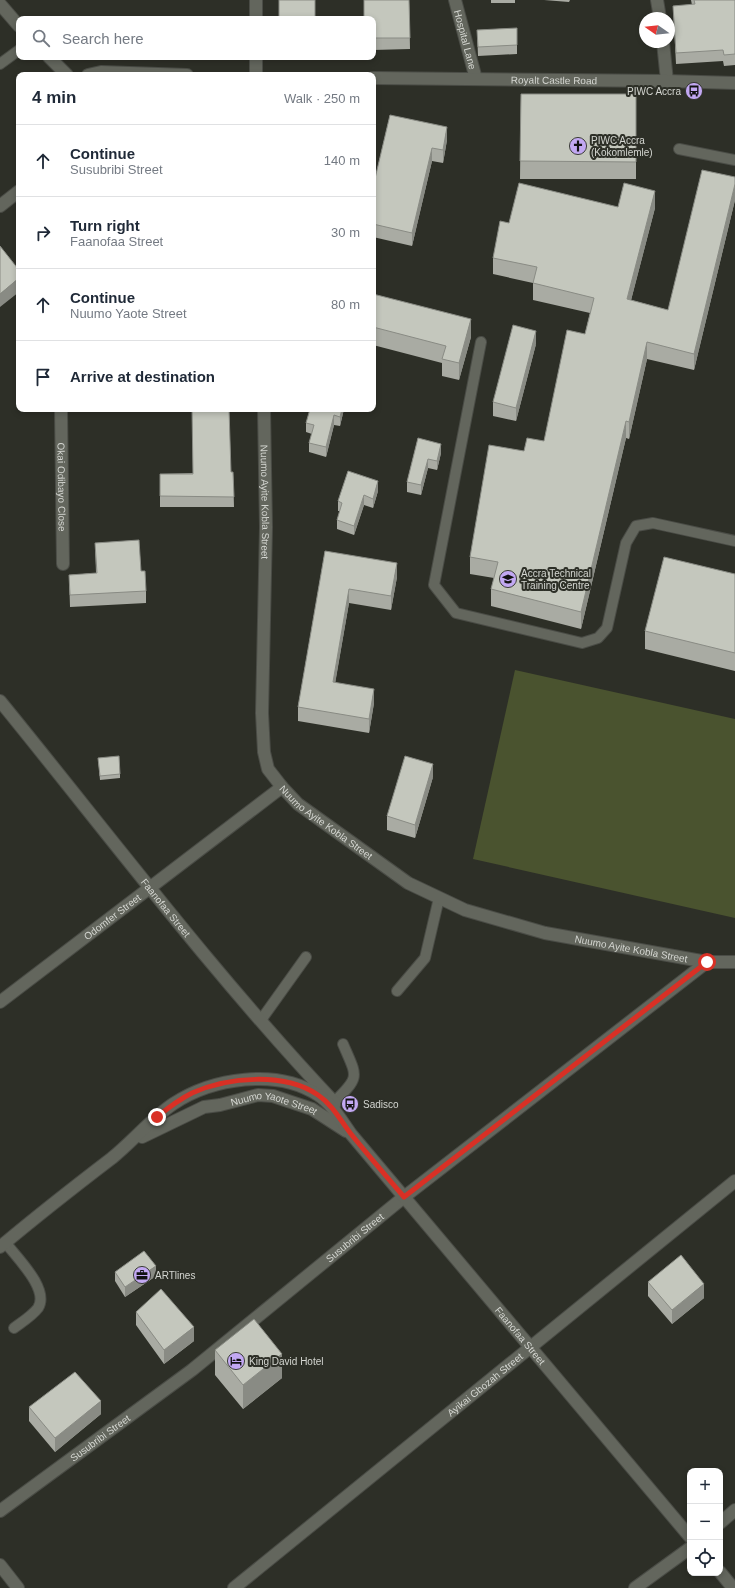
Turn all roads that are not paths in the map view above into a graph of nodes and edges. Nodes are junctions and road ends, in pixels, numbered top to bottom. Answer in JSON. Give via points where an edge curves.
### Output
{"nodes":[{"id":1,"x":256,"y":0,"type":"edge"},
{"id":2,"x":455,"y":0,"type":"edge"},
{"id":3,"x":657,"y":0,"type":"edge"},
{"id":4,"x":0,"y":4,"type":"edge"},
{"id":5,"x":659,"y":12,"type":"edge"},
{"id":6,"x":256,"y":16,"type":"edge"},
{"id":7,"x":16,"y":23,"type":"edge"},
{"id":8,"x":664,"y":48,"type":"edge"},
{"id":9,"x":16,"y":52,"type":"edge"},
{"id":10,"x":52,"y":60,"type":"edge"},
{"id":11,"x":256,"y":60,"type":"edge"},
{"id":12,"x":0,"y":64,"type":"edge"},
{"id":13,"x":64,"y":72,"type":"edge"},
{"id":14,"x":256,"y":72,"type":"edge"},
{"id":15,"x":376,"y":78,"type":"edge"},
{"id":16,"x":476,"y":79,"type":"junction"},
{"id":17,"x":667,"y":81,"type":"junction"},
{"id":18,"x":735,"y":83,"type":"edge"},
{"id":19,"x":679,"y":149,"type":"dead end"},
{"id":20,"x":735,"y":160,"type":"edge"},
{"id":21,"x":16,"y":194,"type":"edge"},
{"id":22,"x":0,"y":206,"type":"edge"},
{"id":23,"x":481,"y":342,"type":"dead end"},
{"id":24,"x":61,"y":412,"type":"edge"},
{"id":25,"x":264,"y":412,"type":"edge"},
{"id":26,"x":735,"y":541,"type":"edge"},
{"id":27,"x":63,"y":564,"type":"dead end"},
{"id":28,"x":0,"y":701,"type":"edge"},
{"id":29,"x":282,"y":787,"type":"junction"},
{"id":30,"x":149,"y":888,"type":"junction"},
{"id":31,"x":439,"y":898,"type":"junction"},
{"id":32,"x":306,"y":957,"type":"dead end"},
{"id":33,"x":707,"y":962,"type":"junction"},
{"id":34,"x":735,"y":962,"type":"edge"},
{"id":35,"x":397,"y":991,"type":"dead end"},
{"id":36,"x":0,"y":1002,"type":"edge"},
{"id":37,"x":261,"y":1020,"type":"junction"},
{"id":38,"x":343,"y":1044,"type":"dead end"},
{"id":39,"x":334,"y":1106,"type":"junction"},
{"id":40,"x":351,"y":1134,"type":"junction"},
{"id":41,"x":131,"y":1142,"type":"junction"},
{"id":42,"x":735,"y":1181,"type":"edge"},
{"id":43,"x":404,"y":1197,"type":"junction"},
{"id":44,"x":3,"y":1245,"type":"edge"},
{"id":45,"x":14,"y":1328,"type":"dead end"},
{"id":46,"x":530,"y":1346,"type":"junction"},
{"id":47,"x":735,"y":1510,"type":"edge"},
{"id":48,"x":0,"y":1511,"type":"edge"},
{"id":49,"x":723,"y":1520,"type":"edge"},
{"id":50,"x":687,"y":1533,"type":"edge"},
{"id":51,"x":687,"y":1550,"type":"edge"},
{"id":52,"x":0,"y":1565,"type":"edge"},
{"id":53,"x":723,"y":1576,"type":"edge"},
{"id":54,"x":18,"y":1588,"type":"edge"},
{"id":55,"x":234,"y":1588,"type":"edge"},
{"id":56,"x":635,"y":1588,"type":"edge"},
{"id":57,"x":733,"y":1588,"type":"edge"}],
"edges":[{"from":1,"to":6,"type":"street"},
{"from":2,"to":16,"type":"street","name":"Hospital Lane"},
{"from":3,"to":5,"type":"street"},
{"from":4,"to":7,"type":"street"},
{"from":8,"to":17,"type":"street"},
{"from":9,"to":12,"type":"lane"},
{"from":10,"to":13,"type":"street"},
{"from":11,"to":14,"type":"street"},
{"from":15,"to":16,"type":"street","name":"Royalt Castle Road"},
{"from":16,"to":17,"type":"street","name":"Royalt Castle Road"},
{"from":17,"to":18,"type":"street","name":"Royalt Castle Road"},
{"from":19,"to":20,"type":"lane"},
{"from":21,"to":22,"type":"street"},
{"from":23,"to":26,"type":"lane","via":[[434,585],[456,613],[582,643],[598,638],[607,628],[626,543],[636,526],[653,523]]},
{"from":24,"to":27,"type":"street","name":"Okai Odibayo Close"},
{"from":25,"to":29,"type":"street","name":"Nuumo Ayite Kobla Street","via":[[266,527],[262,713],[264,752],[268,769]]},
{"from":28,"to":30,"type":"street","name":"Faanofaa Street"},
{"from":29,"to":30,"type":"street","name":"Odomfer Street"},
{"from":29,"to":31,"type":"street","name":"Nuumo Ayite Kobla Street","via":[[298,804],[408,883]]},
{"from":30,"to":36,"type":"street","name":"Odomfer Street"},
{"from":30,"to":37,"type":"street","name":"Faanofaa Street"},
{"from":31,"to":33,"type":"street","name":"Nuumo Ayite Kobla Street","via":[[465,910],[545,932]]},
{"from":31,"to":35,"type":"lane","via":[[426,958]]},
{"from":32,"to":37,"type":"lane"},
{"from":33,"to":34,"type":"street","name":"Nuumo Ayite Kobla Street"},
{"from":33,"to":43,"type":"street","name":"Susubribi Street"},
{"from":37,"to":39,"type":"street","name":"Faanofaa Street"},
{"from":38,"to":39,"type":"lane","via":[[355,1079]]},
{"from":39,"to":40,"type":"street","name":"Nuumo Yaote Street"},
{"from":39,"to":41,"type":"street","name":"Nuumo Yaote Street","via":[[303,1088],[269,1080],[238,1079],[179,1100]]},
{"from":40,"to":41,"type":"street","name":"Nuumo Yaote Street","via":[[312,1109],[273,1096],[258,1096],[204,1107]]},
{"from":40,"to":43,"type":"street","name":"Faanofaa Street"},
{"from":41,"to":44,"type":"street","name":"Nuumo Yaote Street"},
{"from":42,"to":46,"type":"street","name":"Ayikai Gbozah Street"},
{"from":43,"to":46,"type":"street","name":"Faanofaa Street"},
{"from":43,"to":48,"type":"street","name":"Susubribi Street","via":[[192,1370]]},
{"from":44,"to":45,"type":"lane","via":[[38,1285],[41,1295],[37,1308]]},
{"from":46,"to":50,"type":"street","name":"Faanofaa Street"},
{"from":46,"to":55,"type":"street","name":"Ayikai Gbozah Street"},
{"from":47,"to":49,"type":"street"},
{"from":51,"to":56,"type":"street"},
{"from":52,"to":54,"type":"street"},
{"from":53,"to":57,"type":"street"}]}
